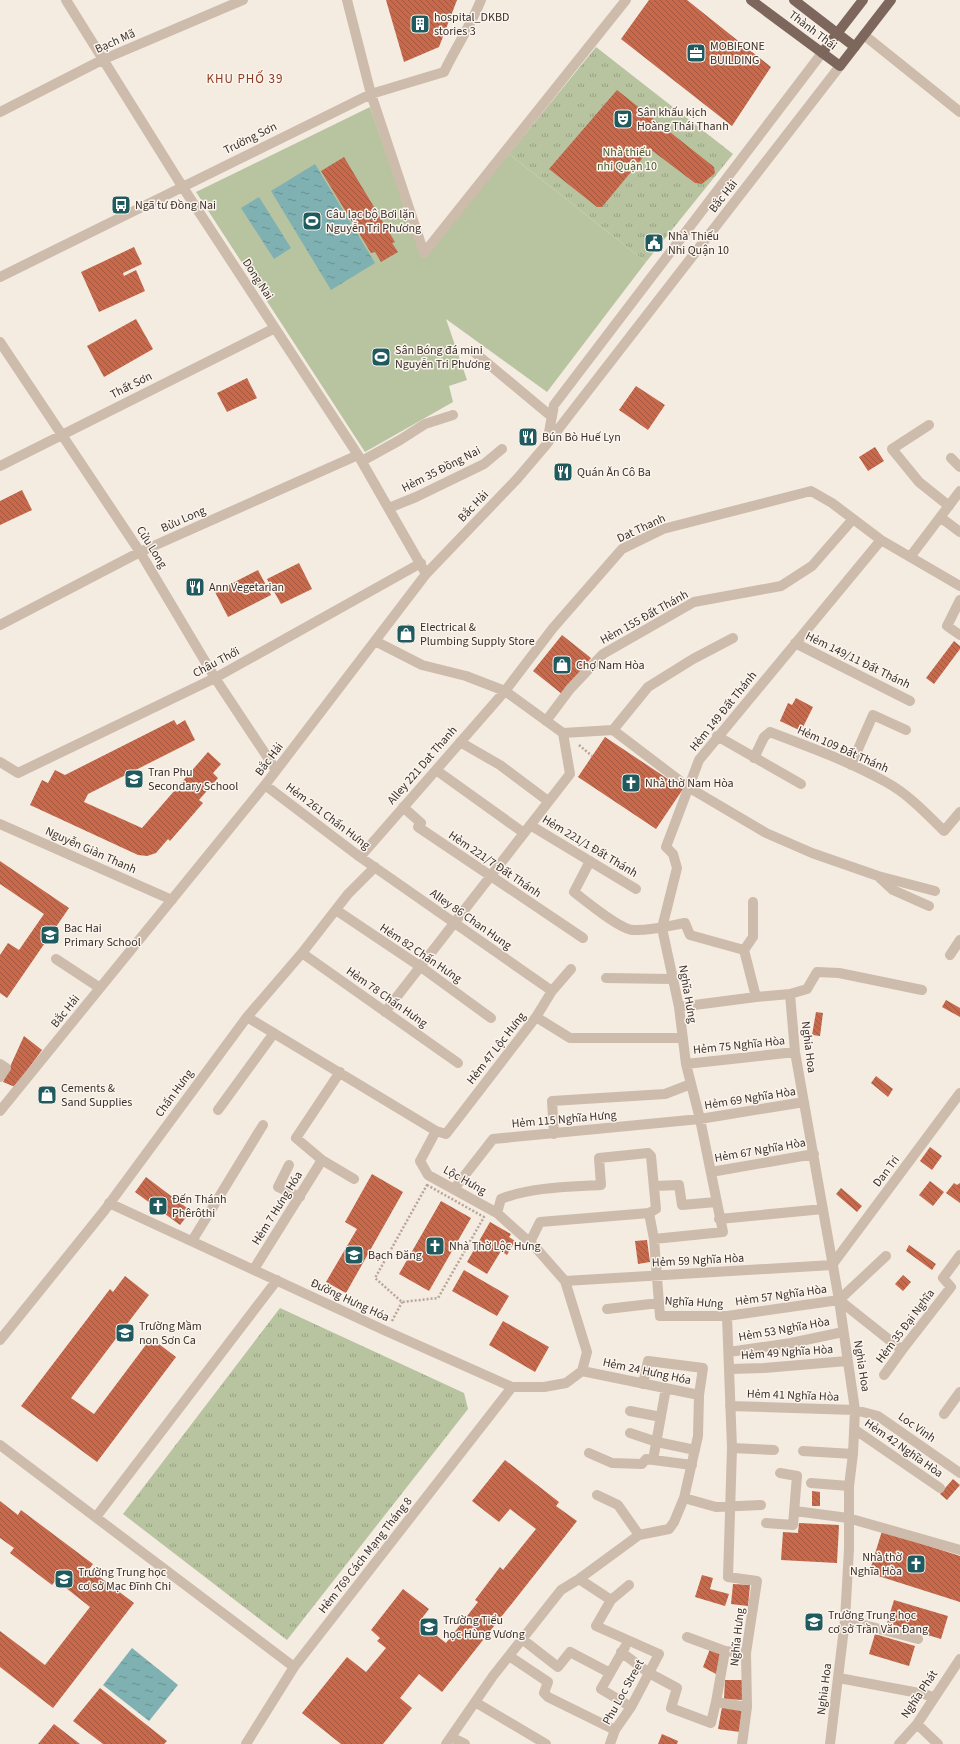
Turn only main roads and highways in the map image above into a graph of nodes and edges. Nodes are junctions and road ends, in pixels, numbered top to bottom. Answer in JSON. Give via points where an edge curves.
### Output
{"nodes":[{"id":1,"x":751,"y":0,"type":"edge"},
{"id":2,"x":794,"y":0,"type":"edge"},
{"id":3,"x":863,"y":0,"type":"edge"},
{"id":4,"x":891,"y":0,"type":"edge"},
{"id":5,"x":838,"y":33,"type":"junction"},
{"id":6,"x":855,"y":47,"type":"junction"},
{"id":7,"x":822,"y":53,"type":"junction"},
{"id":8,"x":840,"y":66,"type":"joint"}],
"edges":[{"from":1,"to":7,"type":"main road","name":"Thành Thái"},
{"from":2,"to":5,"type":"main road","name":"Thành Thái"},
{"from":3,"to":5,"type":"main road","name":"Bắc Hải"},
{"from":4,"to":6,"type":"main road","name":"Bắc Hải"},
{"from":5,"to":6,"type":"main road","name":"Thành Thái"},
{"from":5,"to":7,"type":"main road","name":"Bắc Hải"},
{"from":6,"to":8,"type":"main road","name":"Bắc Hải"},
{"from":7,"to":8,"type":"main road","name":"Thành Thái"}]}
